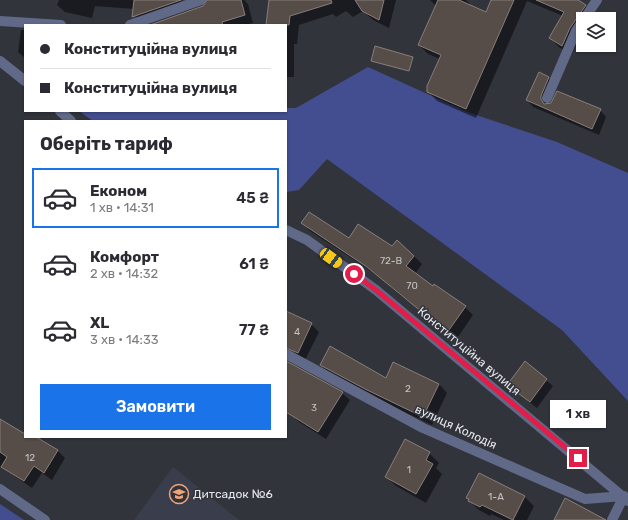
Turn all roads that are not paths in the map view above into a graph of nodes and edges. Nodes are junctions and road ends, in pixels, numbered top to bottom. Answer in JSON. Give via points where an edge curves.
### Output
{"nodes":[{"id":1,"x":200,"y":0,"type":"edge"},
{"id":2,"x":597,"y":0,"type":"edge"},
{"id":3,"x":589,"y":12,"type":"edge"},
{"id":4,"x":0,"y":21,"type":"edge"},
{"id":5,"x":46,"y":24,"type":"edge"},
{"id":6,"x":133,"y":24,"type":"edge"},
{"id":7,"x":576,"y":30,"type":"edge"},
{"id":8,"x":0,"y":61,"type":"edge"},
{"id":9,"x":24,"y":80,"type":"edge"},
{"id":10,"x":547,"y":98,"type":"dead end"},
{"id":11,"x":61,"y":112,"type":"edge"},
{"id":12,"x":70,"y":120,"type":"edge"},
{"id":13,"x":287,"y":230,"type":"edge"},
{"id":14,"x":287,"y":355,"type":"edge"},
{"id":15,"x":0,"y":489,"type":"edge"},
{"id":16,"x":626,"y":499,"type":"edge"},
{"id":17,"x":45,"y":520,"type":"edge"},
{"id":18,"x":612,"y":520,"type":"edge"}],
"edges":[{"from":1,"to":6,"type":"street"},
{"from":2,"to":3,"type":"street"},
{"from":4,"to":5,"type":"street"},
{"from":7,"to":10,"type":"street"},
{"from":8,"to":9,"type":"street"},
{"from":11,"to":12,"type":"street"},
{"from":13,"to":16,"type":"street","name":"Конституційна вулиця","via":[[307,240],[376,290]]},
{"from":14,"to":16,"type":"street","name":"вулиця Колодія","via":[[423,428],[585,499]]},
{"from":15,"to":17,"type":"street"},
{"from":16,"to":18,"type":"street"}]}
